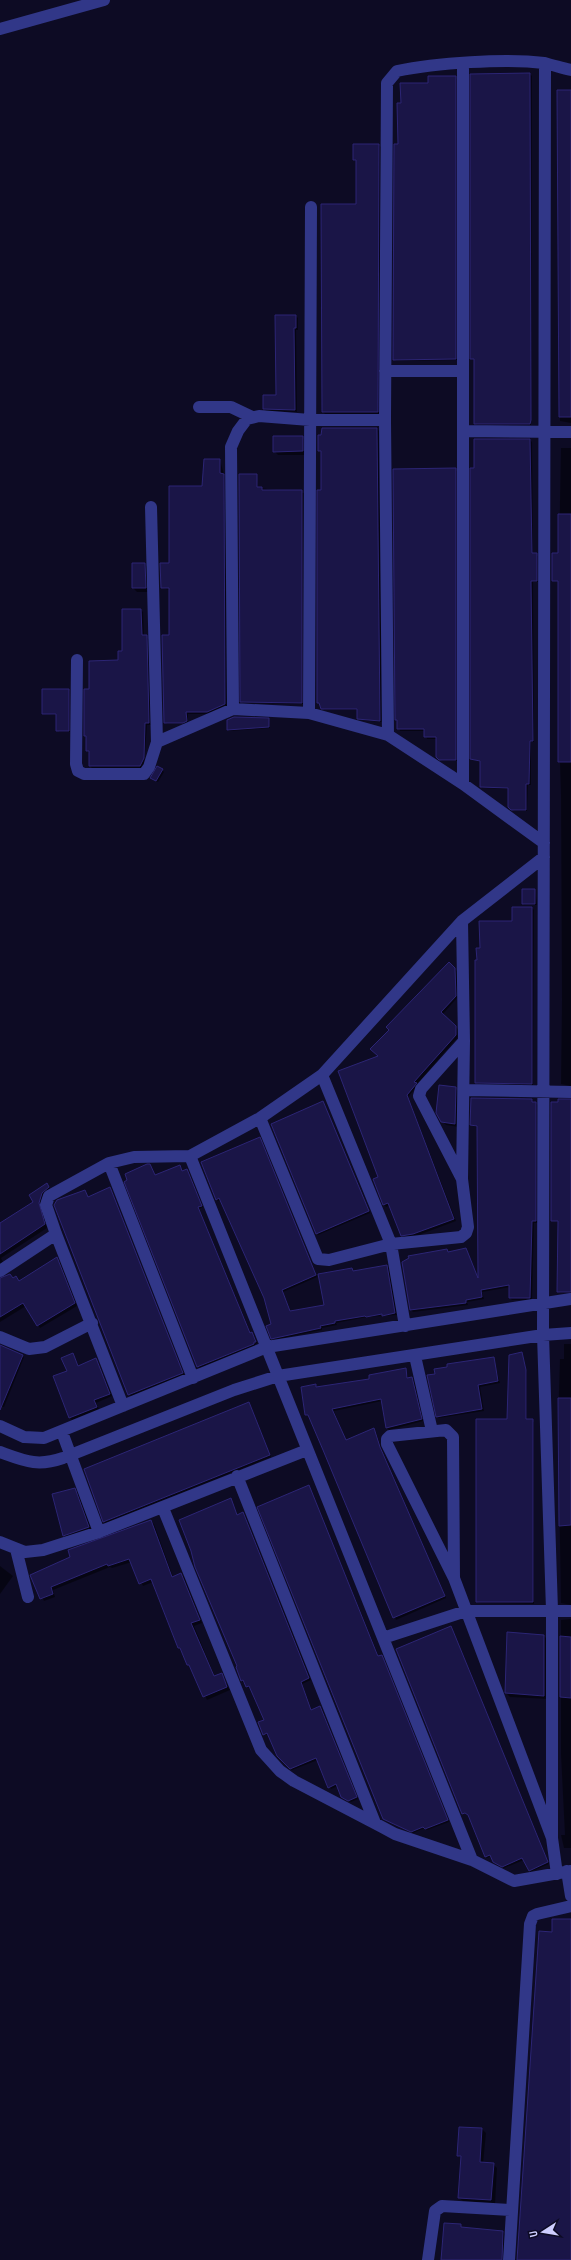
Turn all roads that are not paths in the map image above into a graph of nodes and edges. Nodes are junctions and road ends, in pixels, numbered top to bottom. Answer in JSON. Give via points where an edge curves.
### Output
{"nodes":[{"id":1,"x":104,"y":0,"type":"edge"},
{"id":2,"x":0,"y":29,"type":"edge"},
{"id":3,"x":545,"y":63,"type":"junction"},
{"id":4,"x":463,"y":64,"type":"junction"},
{"id":5,"x":571,"y":70,"type":"edge"},
{"id":6,"x":311,"y":207,"type":"dead end"},
{"id":7,"x":385,"y":371,"type":"junction"},
{"id":8,"x":463,"y":371,"type":"junction"},
{"id":9,"x":199,"y":407,"type":"dead end"},
{"id":10,"x":252,"y":417,"type":"junction"},
{"id":11,"x":310,"y":420,"type":"junction"},
{"id":12,"x":385,"y":420,"type":"junction"},
{"id":13,"x":463,"y":431,"type":"junction"},
{"id":14,"x":544,"y":432,"type":"junction"},
{"id":15,"x":571,"y":432,"type":"edge"},
{"id":16,"x":152,"y":507,"type":"dead end"},
{"id":17,"x":77,"y":660,"type":"dead end"},
{"id":18,"x":233,"y":709,"type":"junction"},
{"id":19,"x":309,"y":713,"type":"junction"},
{"id":20,"x":388,"y":735,"type":"junction"},
{"id":21,"x":157,"y":742,"type":"junction"},
{"id":22,"x":463,"y":784,"type":"junction"},
{"id":23,"x":544,"y":843,"type":"junction"},
{"id":24,"x":544,"y":858,"type":"junction"},
{"id":25,"x":462,"y":921,"type":"junction"},
{"id":26,"x":464,"y":1041,"type":"junction"},
{"id":27,"x":322,"y":1075,"type":"junction"},
{"id":28,"x":464,"y":1090,"type":"junction"},
{"id":29,"x":545,"y":1092,"type":"junction"},
{"id":30,"x":571,"y":1092,"type":"edge"},
{"id":31,"x":260,"y":1118,"type":"junction"},
{"id":32,"x":190,"y":1156,"type":"junction"},
{"id":33,"x":109,"y":1163,"type":"junction"},
{"id":34,"x":462,"y":1179,"type":"junction"},
{"id":35,"x":56,"y":1234,"type":"junction"},
{"id":36,"x":391,"y":1244,"type":"junction"},
{"id":37,"x":0,"y":1271,"type":"edge"},
{"id":38,"x":571,"y":1299,"type":"edge"},
{"id":39,"x":543,"y":1302,"type":"junction"},
{"id":40,"x":92,"y":1323,"type":"junction"},
{"id":41,"x":405,"y":1326,"type":"junction"},
{"id":42,"x":571,"y":1333,"type":"edge"},
{"id":43,"x":543,"y":1335,"type":"junction"},
{"id":44,"x":0,"y":1337,"type":"edge"},
{"id":45,"x":267,"y":1347,"type":"junction"},
{"id":46,"x":415,"y":1356,"type":"junction"},
{"id":47,"x":278,"y":1376,"type":"junction"},
{"id":48,"x":192,"y":1378,"type":"junction"},
{"id":49,"x":123,"y":1406,"type":"junction"},
{"id":50,"x":0,"y":1426,"type":"edge"},
{"id":51,"x":432,"y":1431,"type":"junction"},
{"id":52,"x":62,"y":1432,"type":"junction"},
{"id":53,"x":306,"y":1450,"type":"junction"},
{"id":54,"x":0,"y":1452,"type":"edge"},
{"id":55,"x":71,"y":1454,"type":"junction"},
{"id":56,"x":237,"y":1476,"type":"junction"},
{"id":57,"x":163,"y":1508,"type":"junction"},
{"id":58,"x":98,"y":1532,"type":"junction"},
{"id":59,"x":0,"y":1542,"type":"edge"},
{"id":60,"x":16,"y":1549,"type":"junction"},
{"id":61,"x":454,"y":1578,"type":"junction"},
{"id":62,"x":28,"y":1597,"type":"dead end"},
{"id":63,"x":552,"y":1610,"type":"junction"},
{"id":64,"x":466,"y":1611,"type":"junction"},
{"id":65,"x":571,"y":1611,"type":"edge"},
{"id":66,"x":383,"y":1638,"type":"junction"},
{"id":67,"x":374,"y":1823,"type":"junction"},
{"id":68,"x":552,"y":1838,"type":"junction"},
{"id":69,"x":472,"y":1860,"type":"junction"},
{"id":70,"x":566,"y":1874,"type":"edge"},
{"id":71,"x":571,"y":1895,"type":"edge"},
{"id":72,"x":571,"y":1906,"type":"edge"},
{"id":73,"x":512,"y":2210,"type":"junction"},
{"id":74,"x":428,"y":2260,"type":"edge"},
{"id":75,"x":509,"y":2260,"type":"edge"}],
"edges":[{"from":1,"to":2,"type":"street"},
{"from":3,"to":4,"type":"street"},
{"from":3,"to":5,"type":"street"},
{"from":3,"to":14,"type":"street"},
{"from":4,"to":7,"type":"street","via":[[397,71],[387,83]]},
{"from":4,"to":8,"type":"street"},
{"from":6,"to":11,"type":"street"},
{"from":7,"to":8,"type":"street"},
{"from":7,"to":12,"type":"street"},
{"from":8,"to":13,"type":"street"},
{"from":9,"to":10,"type":"street","via":[[231,407]]},
{"from":10,"to":11,"type":"street"},
{"from":10,"to":18,"type":"street","via":[[244,422],[232,447]]},
{"from":11,"to":12,"type":"street"},
{"from":11,"to":19,"type":"street"},
{"from":12,"to":20,"type":"street"},
{"from":13,"to":14,"type":"street"},
{"from":13,"to":22,"type":"street"},
{"from":14,"to":15,"type":"street"},
{"from":14,"to":23,"type":"street"},
{"from":16,"to":21,"type":"street"},
{"from":17,"to":21,"type":"street","via":[[78,771],[84,774],[144,774]]},
{"from":18,"to":19,"type":"street"},
{"from":18,"to":21,"type":"street"},
{"from":19,"to":20,"type":"street"},
{"from":20,"to":22,"type":"street"},
{"from":22,"to":23,"type":"street"},
{"from":23,"to":24,"type":"street"},
{"from":24,"to":25,"type":"street"},
{"from":24,"to":29,"type":"street"},
{"from":25,"to":26,"type":"street"},
{"from":25,"to":27,"type":"street"},
{"from":26,"to":28,"type":"street"},
{"from":26,"to":34,"type":"street","via":[[421,1089],[419,1096]]},
{"from":27,"to":31,"type":"street"},
{"from":27,"to":36,"type":"street"},
{"from":28,"to":29,"type":"street"},
{"from":28,"to":34,"type":"street"},
{"from":29,"to":30,"type":"street"},
{"from":29,"to":39,"type":"street"},
{"from":31,"to":32,"type":"street"},
{"from":31,"to":36,"type":"street","via":[[318,1259],[329,1260]]},
{"from":32,"to":33,"type":"street","via":[[134,1157]]},
{"from":32,"to":45,"type":"street"},
{"from":33,"to":35,"type":"street","via":[[49,1196],[46,1205]]},
{"from":33,"to":48,"type":"street"},
{"from":34,"to":36,"type":"street","via":[[468,1227],[466,1233],[461,1237]]},
{"from":35,"to":37,"type":"street"},
{"from":35,"to":40,"type":"street"},
{"from":36,"to":41,"type":"street"},
{"from":38,"to":39,"type":"street"},
{"from":39,"to":41,"type":"street"},
{"from":39,"to":43,"type":"street"},
{"from":40,"to":44,"type":"street","via":[[45,1347],[29,1349]]},
{"from":40,"to":49,"type":"street"},
{"from":41,"to":45,"type":"street"},
{"from":42,"to":43,"type":"street"},
{"from":43,"to":46,"type":"street"},
{"from":43,"to":63,"type":"street"},
{"from":45,"to":47,"type":"street"},
{"from":45,"to":48,"type":"street"},
{"from":46,"to":47,"type":"street"},
{"from":46,"to":51,"type":"street"},
{"from":47,"to":53,"type":"street"},
{"from":47,"to":55,"type":"street","via":[[234,1390]]},
{"from":48,"to":49,"type":"street"},
{"from":49,"to":52,"type":"street"},
{"from":50,"to":52,"type":"street","via":[[24,1437],[37,1439]]},
{"from":51,"to":61,"type":"street","via":[[446,1430],[453,1437]]},
{"from":51,"to":61,"type":"street","via":[[390,1436],[387,1444]]},
{"from":52,"to":55,"type":"street"},
{"from":53,"to":56,"type":"street"},
{"from":53,"to":66,"type":"street"},
{"from":54,"to":55,"type":"street","via":[[21,1460],[44,1464]]},
{"from":55,"to":58,"type":"street"},
{"from":56,"to":57,"type":"street"},
{"from":56,"to":67,"type":"street"},
{"from":57,"to":58,"type":"street"},
{"from":57,"to":67,"type":"street","via":[[261,1750],[280,1771],[294,1781]]},
{"from":58,"to":60,"type":"street","via":[[44,1550],[25,1552]]},
{"from":59,"to":60,"type":"street"},
{"from":60,"to":62,"type":"street"},
{"from":61,"to":64,"type":"street"},
{"from":63,"to":64,"type":"street"},
{"from":63,"to":65,"type":"street"},
{"from":63,"to":68,"type":"street"},
{"from":64,"to":66,"type":"street"},
{"from":64,"to":68,"type":"street"},
{"from":66,"to":69,"type":"street"},
{"from":67,"to":69,"type":"street","via":[[395,1834]]},
{"from":68,"to":70,"type":"street"},
{"from":69,"to":70,"type":"street","via":[[514,1881]]},
{"from":70,"to":71,"type":"street"},
{"from":72,"to":73,"type":"street","via":[[537,1914],[533,1916],[530,1924]]},
{"from":73,"to":74,"type":"street","via":[[442,2206],[435,2211]]},
{"from":73,"to":75,"type":"street"}]}
